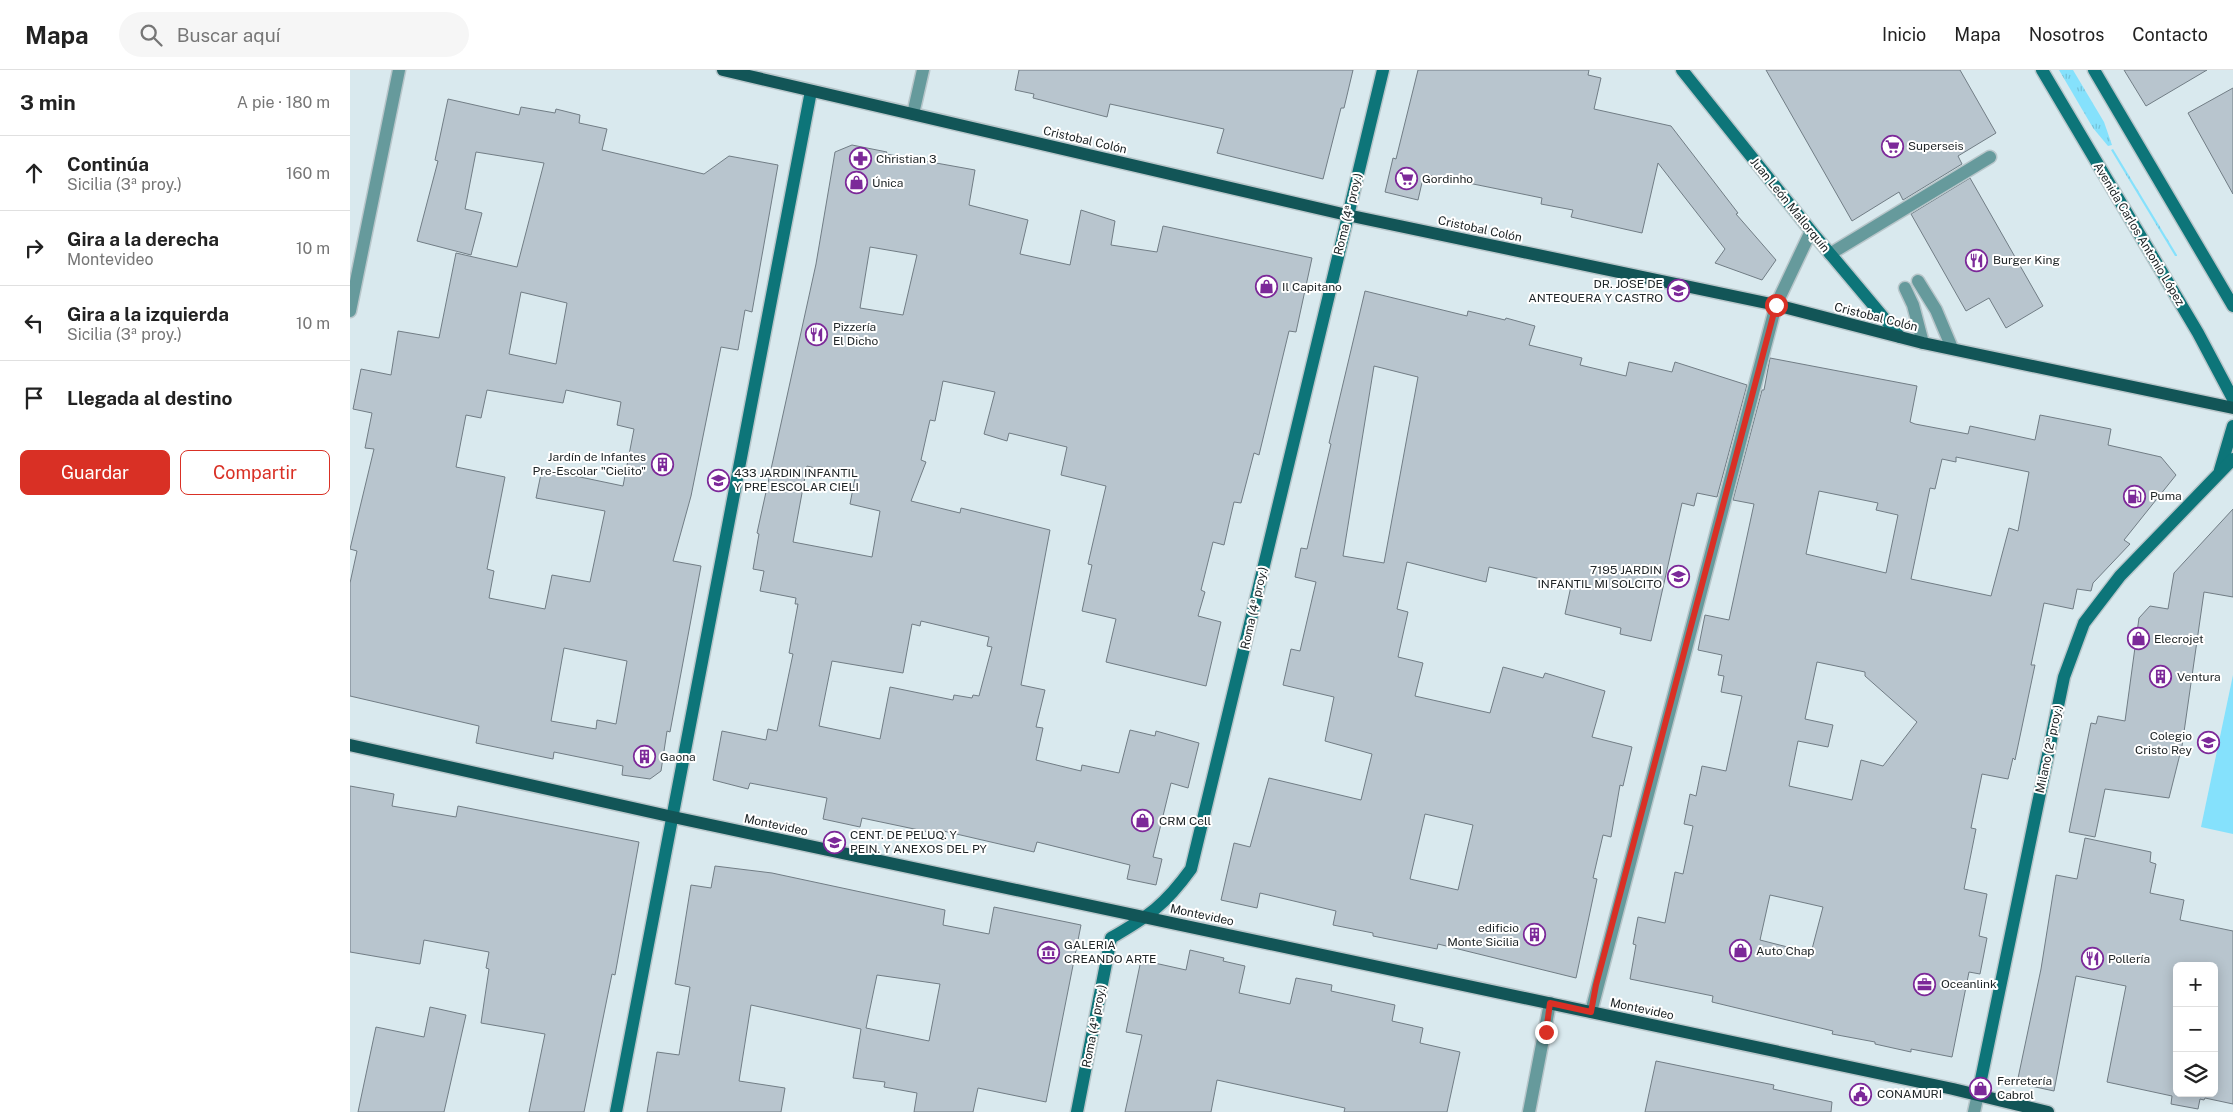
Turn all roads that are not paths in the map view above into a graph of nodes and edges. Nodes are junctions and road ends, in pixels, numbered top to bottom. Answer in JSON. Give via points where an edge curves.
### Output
{"nodes":[{"id":1,"x":398,"y":70,"type":"edge"},
{"id":2,"x":723,"y":70,"type":"edge"},
{"id":3,"x":923,"y":70,"type":"edge"},
{"id":4,"x":1383,"y":70,"type":"edge"},
{"id":5,"x":1682,"y":70,"type":"edge"},
{"id":6,"x":2042,"y":70,"type":"edge"},
{"id":7,"x":2094,"y":70,"type":"edge"},
{"id":8,"x":811,"y":91,"type":"junction"},
{"id":9,"x":913,"y":114,"type":"junction"},
{"id":10,"x":1990,"y":157,"type":"dead end"},
{"id":11,"x":1347,"y":215,"type":"junction"},
{"id":12,"x":1810,"y":231,"type":"junction"},
{"id":13,"x":1830,"y":254,"type":"junction"},
{"id":14,"x":1918,"y":281,"type":"dead end"},
{"id":15,"x":1905,"y":288,"type":"dead end"},
{"id":16,"x":1776,"y":305,"type":"junction"},
{"id":17,"x":2233,"y":306,"type":"edge"},
{"id":18,"x":350,"y":311,"type":"edge"},
{"id":19,"x":1900,"y":338,"type":"junction"},
{"id":20,"x":1923,"y":343,"type":"junction"},
{"id":21,"x":1952,"y":348,"type":"junction"},
{"id":22,"x":2233,"y":399,"type":"edge"},
{"id":23,"x":2233,"y":408,"type":"edge"},
{"id":24,"x":2233,"y":426,"type":"edge"},
{"id":25,"x":2233,"y":459,"type":"edge"},
{"id":26,"x":2220,"y":470,"type":"junction"},
{"id":27,"x":350,"y":745,"type":"edge"},
{"id":28,"x":673,"y":817,"type":"junction"},
{"id":29,"x":1147,"y":918,"type":"junction"},
{"id":30,"x":1550,"y":1003,"type":"junction"},
{"id":31,"x":1591,"y":1012,"type":"junction"},
{"id":32,"x":1978,"y":1094,"type":"junction"},
{"id":33,"x":616,"y":1112,"type":"edge"},
{"id":34,"x":1077,"y":1112,"type":"edge"},
{"id":35,"x":1529,"y":1112,"type":"edge"},
{"id":36,"x":1974,"y":1112,"type":"edge"},
{"id":37,"x":2048,"y":1112,"type":"edge"}],
"edges":[{"from":1,"to":18,"type":"street"},
{"from":2,"to":8,"type":"main road","name":"Cristobal Colón"},
{"from":3,"to":9,"type":"street"},
{"from":4,"to":11,"type":"main road","name":"Roma (4ª proy.)"},
{"from":5,"to":12,"type":"main road","name":"Juan León Mallorquín"},
{"from":6,"to":22,"type":"main road","name":"Avenida Carlos Antonio López","via":[[2198,333]]},
{"from":7,"to":17,"type":"main road"},
{"from":8,"to":9,"type":"main road","name":"Cristobal Colón"},
{"from":8,"to":28,"type":"main road"},
{"from":9,"to":11,"type":"main road","name":"Cristobal Colón"},
{"from":10,"to":13,"type":"street"},
{"from":11,"to":16,"type":"main road","name":"Cristobal Colón"},
{"from":11,"to":29,"type":"main road","name":"Roma (4ª proy.)","via":[[1191,869],[1172,895]]},
{"from":12,"to":13,"type":"main road","name":"Juan León Mallorquín"},
{"from":12,"to":16,"type":"street"},
{"from":13,"to":19,"type":"main road","name":"Juan León Mallorquín"},
{"from":14,"to":21,"type":"street","via":[[1936,310]]},
{"from":15,"to":20,"type":"street"},
{"from":16,"to":19,"type":"main road","name":"Cristobal Colón"},
{"from":16,"to":31,"type":"street"},
{"from":19,"to":20,"type":"main road","name":"Cristobal Colón"},
{"from":20,"to":21,"type":"main road","name":"Cristobal Colón"},
{"from":21,"to":23,"type":"main road","name":"Cristobal Colón"},
{"from":24,"to":26,"type":"main road"},
{"from":25,"to":26,"type":"main road","name":"Milano (2ª proy.)"},
{"from":26,"to":32,"type":"main road","name":"Milano (2ª proy.)","via":[[2120,576],[2084,623],[2064,677]]},
{"from":27,"to":28,"type":"main road","name":"Montevideo"},
{"from":28,"to":29,"type":"main road","name":"Montevideo"},
{"from":28,"to":33,"type":"main road"},
{"from":29,"to":30,"type":"main road","name":"Montevideo"},
{"from":29,"to":34,"type":"main road","name":"Roma (4ª proy.)","via":[[1111,938]]},
{"from":30,"to":31,"type":"main road","name":"Montevideo"},
{"from":30,"to":35,"type":"street"},
{"from":31,"to":32,"type":"main road","name":"Montevideo"},
{"from":32,"to":36,"type":"street"},
{"from":32,"to":37,"type":"main road","name":"Montevideo"}]}
